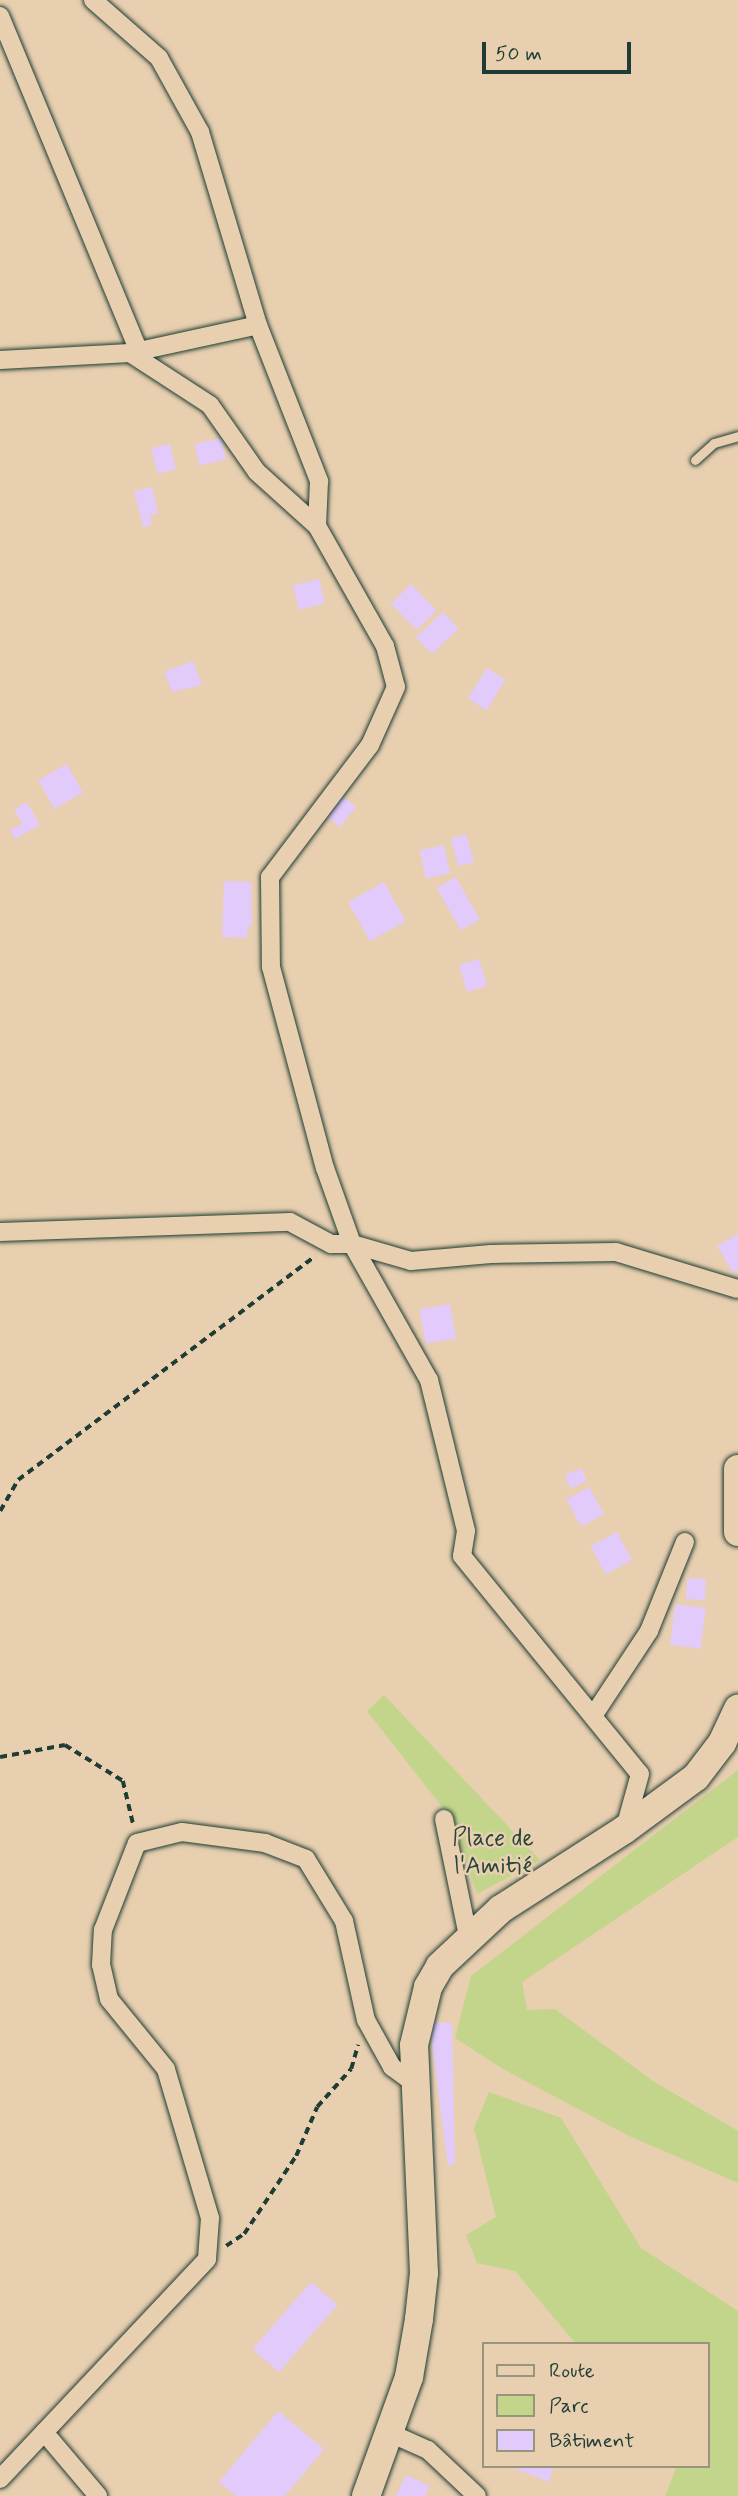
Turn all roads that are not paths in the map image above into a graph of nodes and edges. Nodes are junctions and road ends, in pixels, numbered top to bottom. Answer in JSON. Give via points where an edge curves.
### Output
{"nodes":[{"id":1,"x":93,"y":0,"type":"edge"},
{"id":2,"x":0,"y":16,"type":"edge"},
{"id":3,"x":258,"y":325,"type":"junction"},
{"id":4,"x":135,"y":352,"type":"junction"},
{"id":5,"x":0,"y":360,"type":"edge"},
{"id":6,"x":738,"y":436,"type":"edge"},
{"id":7,"x":695,"y":460,"type":"dead end"},
{"id":8,"x":317,"y":526,"type":"junction"},
{"id":9,"x":0,"y":1232,"type":"edge"},
{"id":10,"x":352,"y":1244,"type":"junction"},
{"id":11,"x":738,"y":1289,"type":"edge"},
{"id":12,"x":738,"y":1469,"type":"edge"},
{"id":13,"x":738,"y":1532,"type":"edge"},
{"id":14,"x":685,"y":1542,"type":"dead end"},
{"id":15,"x":738,"y":1709,"type":"edge"},
{"id":16,"x":593,"y":1716,"type":"junction"},
{"id":17,"x":444,"y":1819,"type":"dead end"},
{"id":18,"x":624,"y":1830,"type":"junction"},
{"id":19,"x":468,"y":1937,"type":"junction"},
{"id":20,"x":414,"y":2083,"type":"junction"},
{"id":21,"x":44,"y":2432,"type":"junction"},
{"id":22,"x":391,"y":2434,"type":"junction"},
{"id":23,"x":0,"y":2479,"type":"edge"},
{"id":24,"x":98,"y":2496,"type":"edge"},
{"id":25,"x":366,"y":2496,"type":"edge"},
{"id":26,"x":477,"y":2496,"type":"edge"}],
"edges":[{"from":1,"to":3,"type":"street","via":[[159,58],[200,132]]},
{"from":2,"to":4,"type":"street"},
{"from":3,"to":4,"type":"street"},
{"from":3,"to":8,"type":"street","via":[[319,481]]},
{"from":4,"to":5,"type":"street"},
{"from":4,"to":8,"type":"street","via":[[210,405],[257,472]]},
{"from":6,"to":7,"type":"lane","via":[[714,443]]},
{"from":8,"to":10,"type":"street","via":[[384,646],[396,687],[370,745],[270,877],[271,967],[325,1168]]},
{"from":9,"to":10,"type":"street","via":[[290,1222],[331,1244]]},
{"from":10,"to":11,"type":"street","via":[[411,1261],[616,1252]]},
{"from":10,"to":16,"type":"street","via":[[429,1380],[466,1531],[462,1556]]},
{"from":12,"to":13,"type":"main road"},
{"from":14,"to":16,"type":"street","via":[[649,1631]]},
{"from":15,"to":18,"type":"main road","via":[[722,1743],[696,1777]]},
{"from":16,"to":18,"type":"street","via":[[640,1774]]},
{"from":17,"to":19,"type":"street"},
{"from":18,"to":19,"type":"main road","via":[[501,1909]]},
{"from":19,"to":20,"type":"main road","via":[[440,1966],[428,1987],[414,2045]]},
{"from":20,"to":21,"type":"street","via":[[392,2067],[366,2020],[344,1921],[306,1859],[265,1843],[182,1832],[137,1843],[103,1930],[101,1965],[109,1998],[166,2069],[209,2218],[207,2259]]},
{"from":20,"to":22,"type":"main road","via":[[424,2273],[409,2377]]},
{"from":21,"to":23,"type":"street"},
{"from":21,"to":24,"type":"street"},
{"from":22,"to":25,"type":"main road"},
{"from":22,"to":26,"type":"street","via":[[428,2450]]}]}
